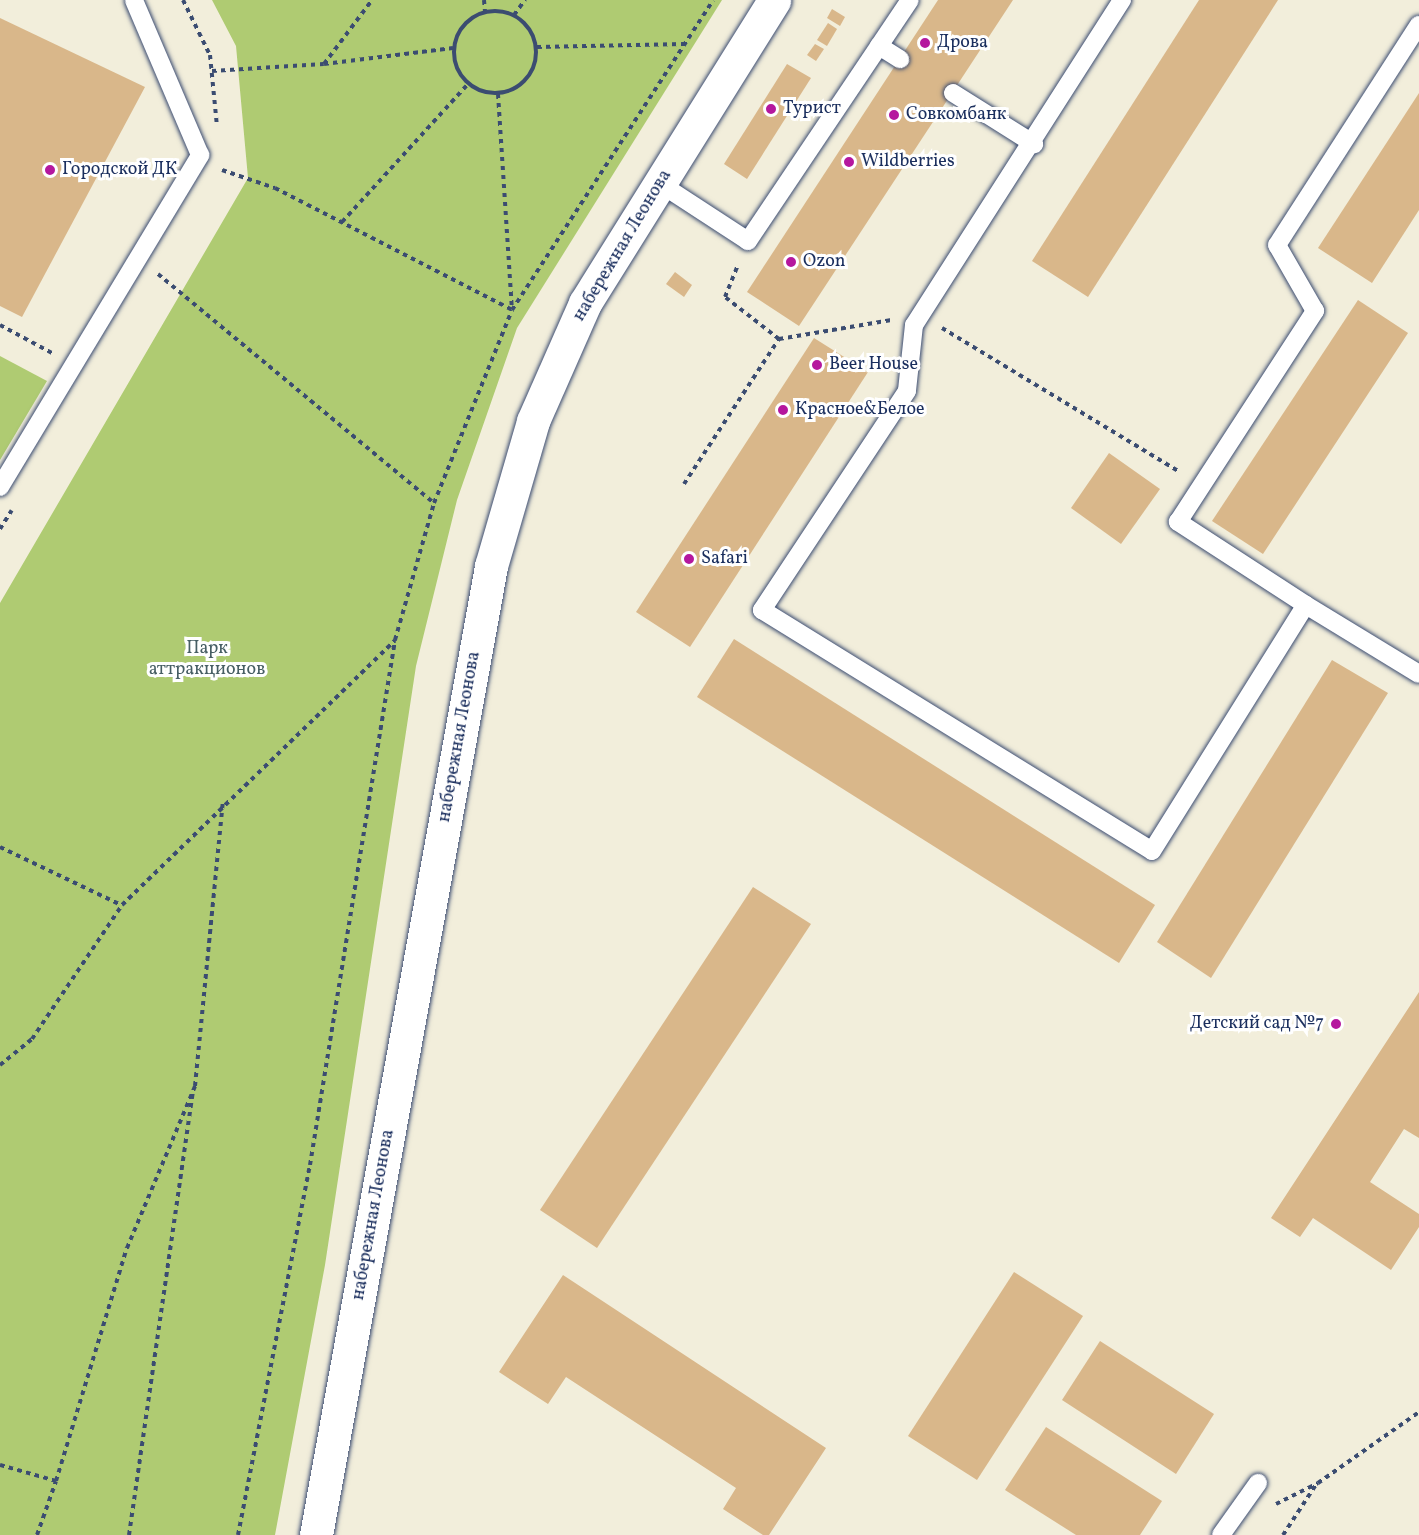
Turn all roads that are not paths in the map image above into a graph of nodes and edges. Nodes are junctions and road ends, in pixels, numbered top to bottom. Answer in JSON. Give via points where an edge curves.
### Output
{"nodes":[{"id":1,"x":134,"y":0,"type":"edge"},
{"id":2,"x":774,"y":0,"type":"edge"},
{"id":3,"x":910,"y":0,"type":"edge"},
{"id":4,"x":1122,"y":0,"type":"edge"},
{"id":5,"x":1419,"y":25,"type":"edge"},
{"id":6,"x":879,"y":46,"type":"junction"},
{"id":7,"x":900,"y":59,"type":"dead end"},
{"id":8,"x":953,"y":93,"type":"dead end"},
{"id":9,"x":1034,"y":144,"type":"junction"},
{"id":10,"x":660,"y":183,"type":"junction"},
{"id":11,"x":0,"y":488,"type":"edge"},
{"id":12,"x":1306,"y":604,"type":"junction"},
{"id":13,"x":1419,"y":674,"type":"edge"},
{"id":14,"x":1258,"y":1483,"type":"dead end"},
{"id":15,"x":316,"y":1535,"type":"edge"},
{"id":16,"x":1221,"y":1535,"type":"edge"}],
"edges":[{"from":1,"to":11,"type":"lane","via":[[200,155]]},
{"from":2,"to":10,"type":"main road","name":"набережная Леонова"},
{"from":3,"to":6,"type":"lane"},
{"from":4,"to":9,"type":"lane"},
{"from":5,"to":12,"type":"lane","via":[[1277,245],[1315,311],[1178,522]]},
{"from":6,"to":7,"type":"lane"},
{"from":6,"to":10,"type":"lane","via":[[748,241]]},
{"from":8,"to":9,"type":"lane"},
{"from":9,"to":12,"type":"lane","via":[[914,326],[907,391],[762,610],[1152,851]]},
{"from":10,"to":15,"type":"main road","name":"набережная Леонова","via":[[585,303],[538,411],[491,566]]},
{"from":12,"to":13,"type":"lane"},
{"from":14,"to":16,"type":"lane"}]}
